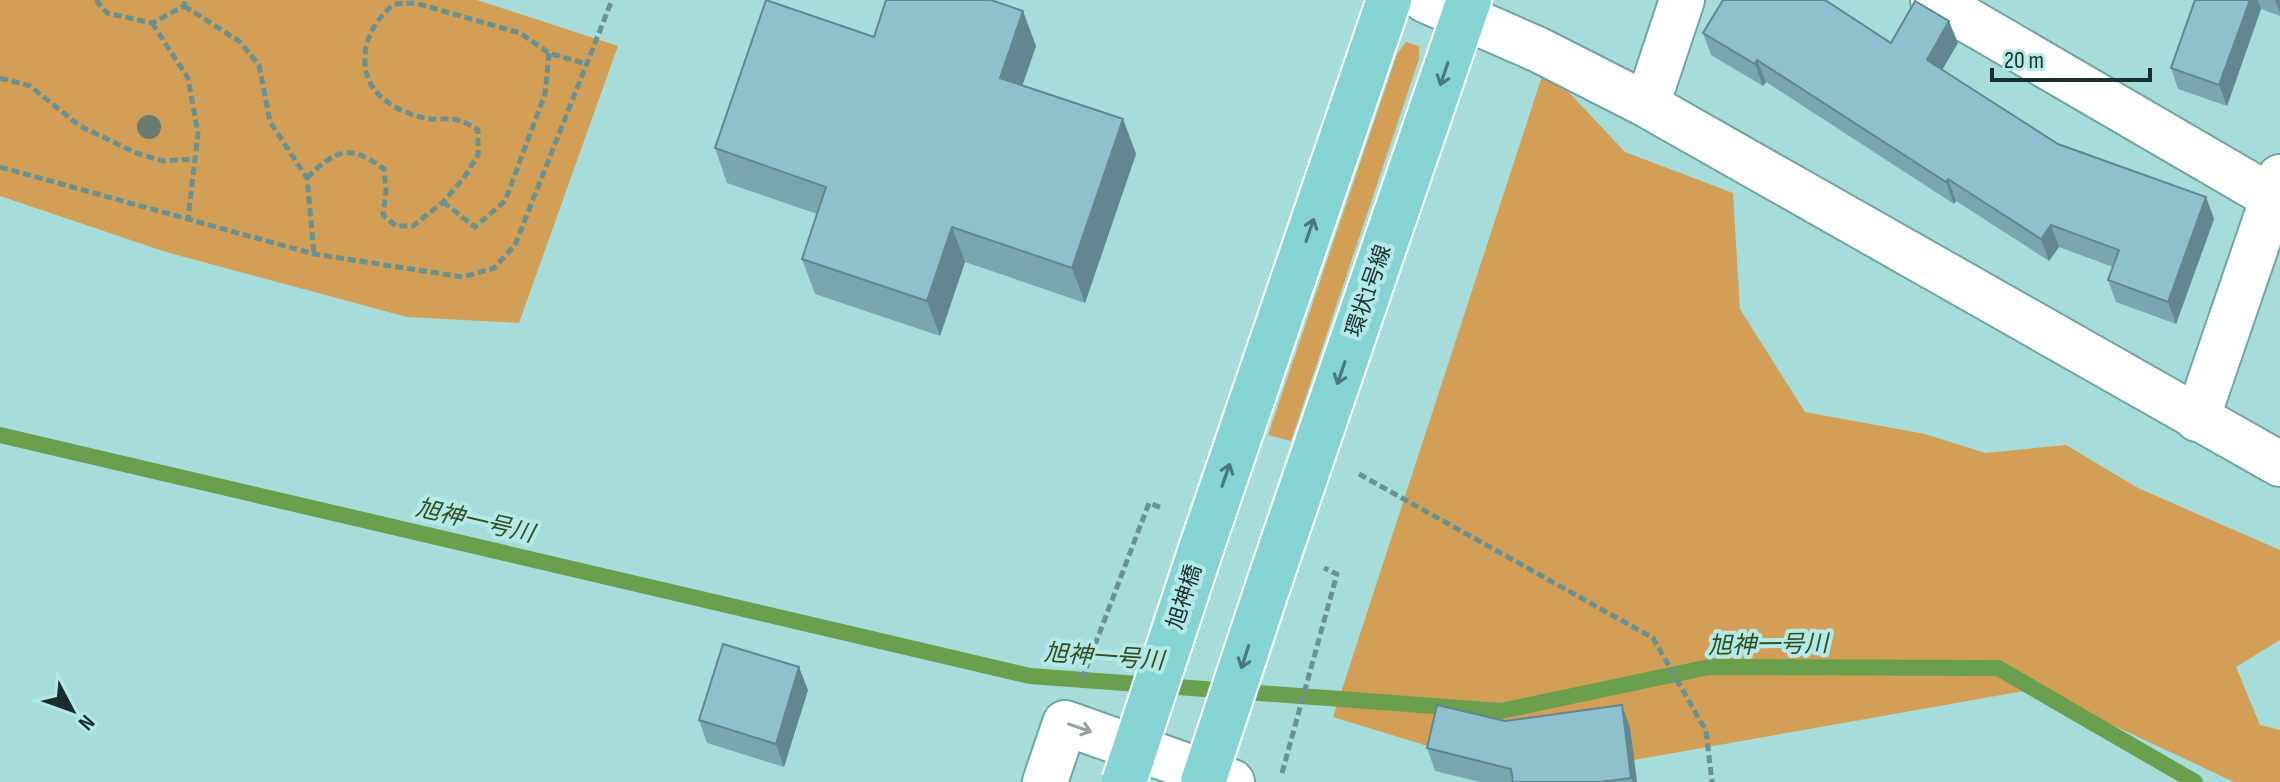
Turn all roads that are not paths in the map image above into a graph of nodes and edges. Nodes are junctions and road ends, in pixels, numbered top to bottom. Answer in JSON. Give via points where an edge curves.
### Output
{"nodes":[{"id":1,"x":1389,"y":0,"type":"edge"},
{"id":2,"x":1682,"y":0,"type":"edge"},
{"id":3,"x":1933,"y":0,"type":"edge"},
{"id":4,"x":1452,"y":5,"type":"edge"},
{"id":5,"x":1647,"y":105,"type":"junction"},
{"id":6,"x":2278,"y":193,"type":"edge"},
{"id":7,"x":2197,"y":419,"type":"junction"},
{"id":8,"x":2280,"y":464,"type":"edge"},
{"id":9,"x":1045,"y":782,"type":"edge"},
{"id":10,"x":1124,"y":782,"type":"edge"},
{"id":11,"x":1203,"y":782,"type":"edge"},
{"id":12,"x":1232,"y":782,"type":"edge"}],
"edges":[{"from":10,"to":1,"type":"main road","name":"旭神橋","one_way":true,"bridge":true},
{"from":2,"to":5,"type":"street"},
{"from":3,"to":6,"type":"street"},
{"from":4,"to":5,"type":"street"},
{"from":4,"to":11,"type":"main road","name":"環状1号線","one_way":true,"bridge":true},
{"from":5,"to":7,"type":"street"},
{"from":6,"to":7,"type":"street"},
{"from":7,"to":8,"type":"street"},
{"from":9,"to":12,"type":"street","one_way":true,"via":[[1065,723]]}]}
